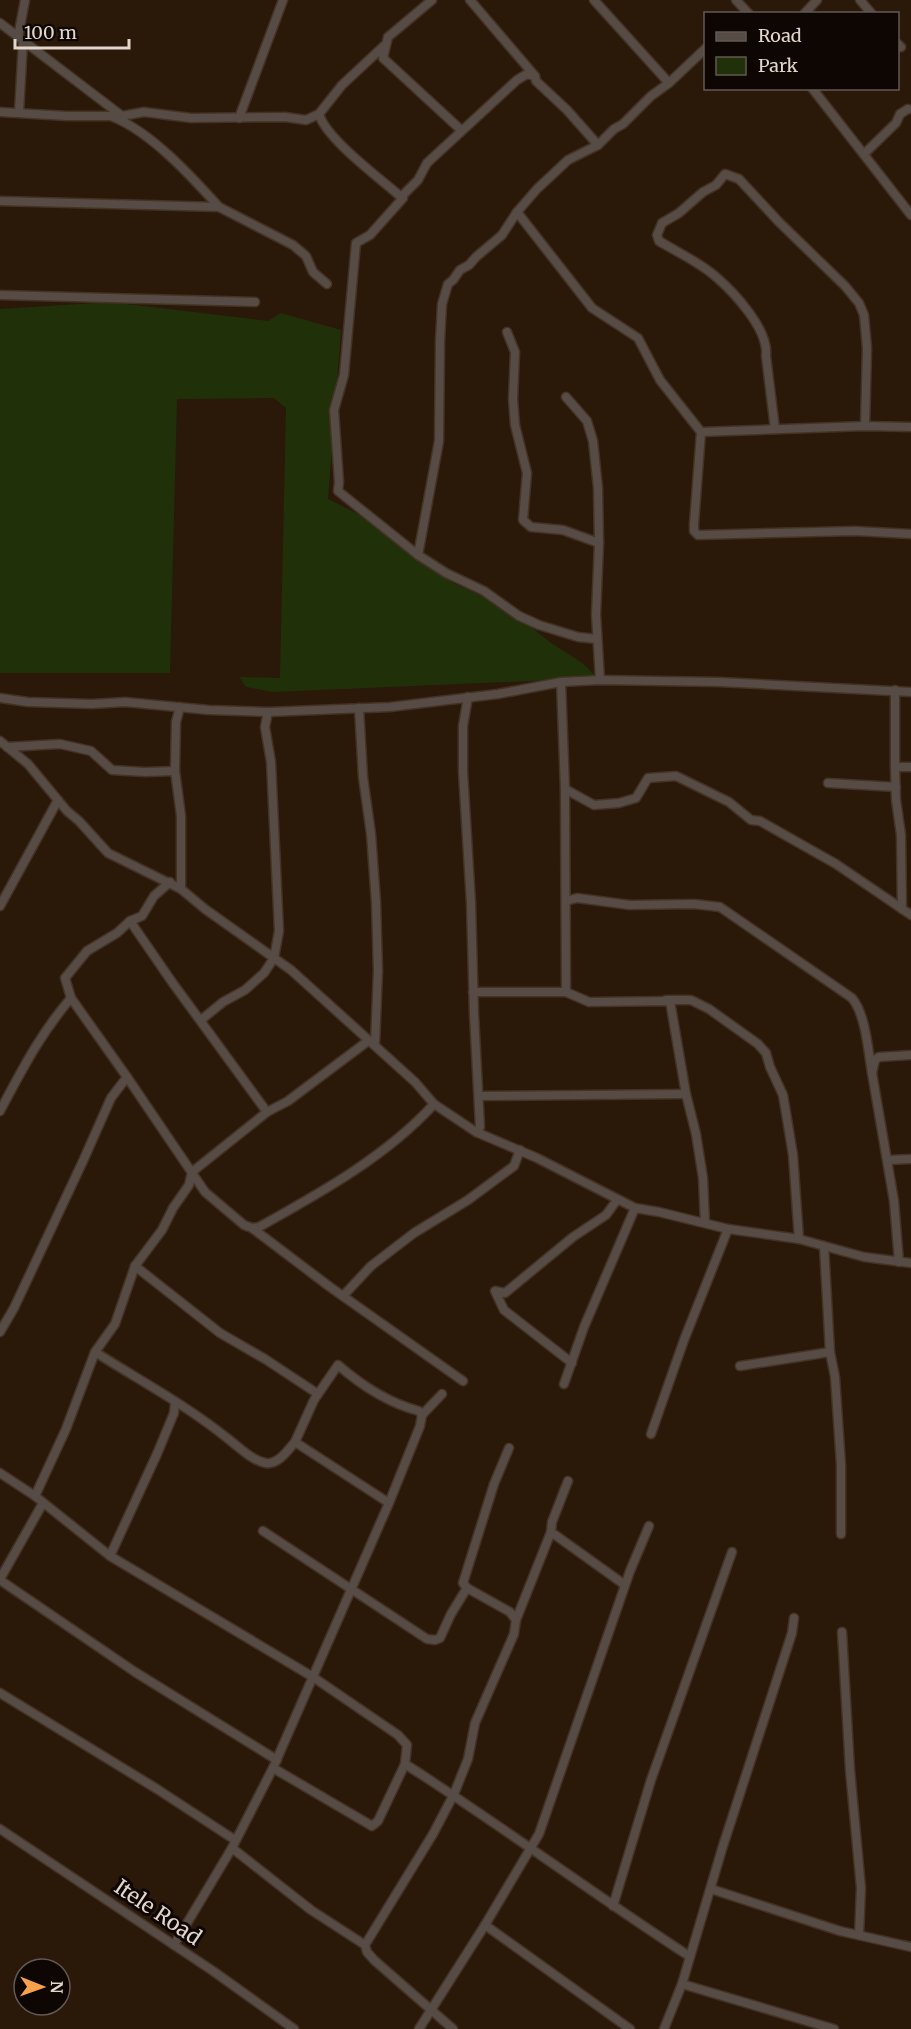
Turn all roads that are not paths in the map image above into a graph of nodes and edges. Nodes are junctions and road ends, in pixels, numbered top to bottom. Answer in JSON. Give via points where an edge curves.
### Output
{"nodes":[{"id":1,"x":25,"y":0,"type":"edge"},
{"id":2,"x":284,"y":0,"type":"edge"},
{"id":3,"x":432,"y":0,"type":"edge"},
{"id":4,"x":470,"y":0,"type":"edge"},
{"id":5,"x":594,"y":0,"type":"edge"},
{"id":6,"x":736,"y":0,"type":"edge"},
{"id":7,"x":817,"y":0,"type":"edge"},
{"id":8,"x":860,"y":0,"type":"edge"},
{"id":9,"x":747,"y":12,"type":"edge"},
{"id":10,"x":806,"y":12,"type":"edge"},
{"id":11,"x":870,"y":12,"type":"edge"},
{"id":12,"x":0,"y":23,"type":"edge"},
{"id":13,"x":20,"y":40,"type":"junction"},
{"id":14,"x":385,"y":44,"type":"junction"},
{"id":15,"x":704,"y":49,"type":"edge"},
{"id":16,"x":535,"y":76,"type":"junction"},
{"id":17,"x":669,"y":83,"type":"junction"},
{"id":18,"x":814,"y":90,"type":"edge"},
{"id":19,"x":908,"y":109,"type":"dead end"},
{"id":20,"x":0,"y":111,"type":"edge"},
{"id":21,"x":19,"y":112,"type":"junction"},
{"id":22,"x":319,"y":114,"type":"junction"},
{"id":23,"x":110,"y":116,"type":"junction"},
{"id":24,"x":122,"y":116,"type":"junction"},
{"id":25,"x":239,"y":118,"type":"junction"},
{"id":26,"x":461,"y":130,"type":"junction"},
{"id":27,"x":598,"y":145,"type":"junction"},
{"id":28,"x":864,"y":154,"type":"junction"},
{"id":29,"x":401,"y":197,"type":"junction"},
{"id":30,"x":0,"y":201,"type":"edge"},
{"id":31,"x":219,"y":207,"type":"junction"},
{"id":32,"x":517,"y":212,"type":"junction"},
{"id":33,"x":911,"y":214,"type":"edge"},
{"id":34,"x":327,"y":284,"type":"dead end"},
{"id":35,"x":0,"y":295,"type":"edge"},
{"id":36,"x":255,"y":302,"type":"dead end"},
{"id":37,"x":507,"y":332,"type":"dead end"},
{"id":38,"x":566,"y":397,"type":"dead end"},
{"id":39,"x":865,"y":426,"type":"junction"},
{"id":40,"x":911,"y":426,"type":"edge"},
{"id":41,"x":775,"y":429,"type":"junction"},
{"id":42,"x":701,"y":432,"type":"junction"},
{"id":43,"x":911,"y":534,"type":"edge"},
{"id":44,"x":599,"y":543,"type":"junction"},
{"id":45,"x":418,"y":555,"type":"junction"},
{"id":46,"x":597,"y":639,"type":"junction"},
{"id":47,"x":600,"y":681,"type":"junction"},
{"id":48,"x":561,"y":682,"type":"junction"},
{"id":49,"x":895,"y":690,"type":"junction"},
{"id":50,"x":911,"y":692,"type":"edge"},
{"id":51,"x":0,"y":698,"type":"edge"},
{"id":52,"x":468,"y":698,"type":"junction"},
{"id":53,"x":180,"y":707,"type":"junction"},
{"id":54,"x":359,"y":708,"type":"junction"},
{"id":55,"x":268,"y":712,"type":"junction"},
{"id":56,"x":3,"y":744,"type":"edge"},
{"id":57,"x":895,"y":767,"type":"junction"},
{"id":58,"x":911,"y":767,"type":"edge"},
{"id":59,"x":175,"y":771,"type":"junction"},
{"id":60,"x":828,"y":783,"type":"dead end"},
{"id":61,"x":896,"y":788,"type":"junction"},
{"id":62,"x":565,"y":789,"type":"junction"},
{"id":63,"x":58,"y":800,"type":"junction"},
{"id":64,"x":170,"y":882,"type":"junction"},
{"id":65,"x":181,"y":889,"type":"junction"},
{"id":66,"x":566,"y":901,"type":"junction"},
{"id":67,"x":0,"y":906,"type":"edge"},
{"id":68,"x":902,"y":909,"type":"junction"},
{"id":69,"x":911,"y":915,"type":"edge"},
{"id":70,"x":130,"y":921,"type":"junction"},
{"id":71,"x":274,"y":958,"type":"junction"},
{"id":72,"x":473,"y":992,"type":"junction"},
{"id":73,"x":566,"y":992,"type":"junction"},
{"id":74,"x":71,"y":998,"type":"junction"},
{"id":75,"x":661,"y":1000,"type":"junction"},
{"id":76,"x":201,"y":1020,"type":"junction"},
{"id":77,"x":372,"y":1043,"type":"junction"},
{"id":78,"x":911,"y":1055,"type":"edge"},
{"id":79,"x":872,"y":1073,"type":"junction"},
{"id":80,"x":127,"y":1077,"type":"junction"},
{"id":81,"x":686,"y":1094,"type":"junction"},
{"id":82,"x":479,"y":1096,"type":"junction"},
{"id":83,"x":434,"y":1104,"type":"junction"},
{"id":84,"x":0,"y":1111,"type":"edge"},
{"id":85,"x":267,"y":1112,"type":"junction"},
{"id":86,"x":476,"y":1132,"type":"junction"},
{"id":87,"x":520,"y":1150,"type":"junction"},
{"id":88,"x":911,"y":1159,"type":"edge"},
{"id":89,"x":888,"y":1160,"type":"junction"},
{"id":90,"x":192,"y":1172,"type":"junction"},
{"id":91,"x":617,"y":1200,"type":"junction"},
{"id":92,"x":635,"y":1208,"type":"junction"},
{"id":93,"x":705,"y":1223,"type":"junction"},
{"id":94,"x":252,"y":1228,"type":"junction"},
{"id":95,"x":728,"y":1229,"type":"junction"},
{"id":96,"x":798,"y":1239,"type":"junction"},
{"id":97,"x":824,"y":1246,"type":"junction"},
{"id":98,"x":899,"y":1262,"type":"junction"},
{"id":99,"x":911,"y":1263,"type":"edge"},
{"id":100,"x":135,"y":1266,"type":"junction"},
{"id":101,"x":343,"y":1296,"type":"junction"},
{"id":102,"x":0,"y":1332,"type":"edge"},
{"id":103,"x":95,"y":1352,"type":"junction"},
{"id":104,"x":830,"y":1352,"type":"junction"},
{"id":105,"x":572,"y":1363,"type":"junction"},
{"id":106,"x":740,"y":1366,"type":"dead end"},
{"id":107,"x":463,"y":1381,"type":"dead end"},
{"id":108,"x":564,"y":1384,"type":"dead end"},
{"id":109,"x":318,"y":1394,"type":"junction"},
{"id":110,"x":442,"y":1394,"type":"dead end"},
{"id":111,"x":175,"y":1403,"type":"junction"},
{"id":112,"x":422,"y":1415,"type":"junction"},
{"id":113,"x":651,"y":1434,"type":"dead end"},
{"id":114,"x":295,"y":1442,"type":"junction"},
{"id":115,"x":509,"y":1448,"type":"dead end"},
{"id":116,"x":0,"y":1473,"type":"edge"},
{"id":117,"x":568,"y":1481,"type":"dead end"},
{"id":118,"x":35,"y":1496,"type":"junction"},
{"id":119,"x":43,"y":1503,"type":"junction"},
{"id":120,"x":389,"y":1503,"type":"junction"},
{"id":121,"x":649,"y":1526,"type":"dead end"},
{"id":122,"x":262,"y":1531,"type":"dead end"},
{"id":123,"x":550,"y":1532,"type":"junction"},
{"id":124,"x":841,"y":1534,"type":"dead end"},
{"id":125,"x":732,"y":1552,"type":"dead end"},
{"id":126,"x":110,"y":1556,"type":"junction"},
{"id":127,"x":0,"y":1580,"type":"edge"},
{"id":128,"x":625,"y":1585,"type":"junction"},
{"id":129,"x":467,"y":1588,"type":"junction"},
{"id":130,"x":351,"y":1589,"type":"junction"},
{"id":131,"x":794,"y":1618,"type":"dead end"},
{"id":132,"x":516,"y":1620,"type":"junction"},
{"id":133,"x":843,"y":1632,"type":"dead end"},
{"id":134,"x":313,"y":1677,"type":"junction"},
{"id":135,"x":0,"y":1693,"type":"edge"},
{"id":136,"x":275,"y":1764,"type":"junction"},
{"id":137,"x":405,"y":1764,"type":"junction"},
{"id":138,"x":454,"y":1794,"type":"junction"},
{"id":139,"x":0,"y":1829,"type":"edge"},
{"id":140,"x":234,"y":1844,"type":"junction"},
{"id":141,"x":530,"y":1848,"type":"junction"},
{"id":142,"x":711,"y":1890,"type":"junction"},
{"id":143,"x":613,"y":1906,"type":"junction"},
{"id":144,"x":485,"y":1925,"type":"junction"},
{"id":145,"x":858,"y":1935,"type":"junction"},
{"id":146,"x":365,"y":1944,"type":"junction"},
{"id":147,"x":174,"y":1945,"type":"junction"},
{"id":148,"x":911,"y":1947,"type":"edge"},
{"id":149,"x":689,"y":1956,"type":"junction"},
{"id":150,"x":682,"y":1984,"type":"junction"},
{"id":151,"x":431,"y":2010,"type":"junction"},
{"id":152,"x":294,"y":2029,"type":"edge"},
{"id":153,"x":419,"y":2029,"type":"edge"},
{"id":154,"x":453,"y":2029,"type":"edge"},
{"id":155,"x":630,"y":2029,"type":"edge"},
{"id":156,"x":664,"y":2029,"type":"edge"},
{"id":157,"x":834,"y":2029,"type":"edge"}],
"edges":[{"from":1,"to":13,"type":"street"},
{"from":2,"to":25,"type":"street"},
{"from":3,"to":14,"type":"street","via":[[388,37]]},
{"from":4,"to":16,"type":"street"},
{"from":5,"to":17,"type":"street"},
{"from":6,"to":9,"type":"street"},
{"from":7,"to":10,"type":"street"},
{"from":8,"to":11,"type":"street"},
{"from":12,"to":13,"type":"street"},
{"from":13,"to":21,"type":"street"},
{"from":13,"to":24,"type":"street"},
{"from":14,"to":22,"type":"street"},
{"from":14,"to":26,"type":"street","via":[[383,58]]},
{"from":15,"to":17,"type":"street"},
{"from":16,"to":26,"type":"street","via":[[527,74],[517,80]]},
{"from":16,"to":27,"type":"street"},
{"from":17,"to":27,"type":"street"},
{"from":18,"to":28,"type":"street"},
{"from":19,"to":28,"type":"street"},
{"from":20,"to":21,"type":"street"},
{"from":21,"to":23,"type":"street"},
{"from":22,"to":25,"type":"street","via":[[306,120]]},
{"from":22,"to":29,"type":"street","via":[[321,122],[340,143]]},
{"from":23,"to":24,"type":"street"},
{"from":23,"to":31,"type":"street","via":[[125,122],[176,162]]},
{"from":24,"to":25,"type":"street","via":[[144,112],[191,118]]},
{"from":26,"to":29,"type":"street","via":[[427,163],[418,180]]},
{"from":27,"to":32,"type":"street","via":[[568,160]]},
{"from":28,"to":33,"type":"street"},
{"from":29,"to":45,"type":"street","via":[[370,234],[356,243],[344,375],[334,410],[338,491]]},
{"from":30,"to":31,"type":"street"},
{"from":31,"to":34,"type":"street","via":[[293,245]]},
{"from":32,"to":42,"type":"street","via":[[592,308],[638,338],[660,380]]},
{"from":32,"to":45,"type":"street","via":[[502,235],[448,284],[442,304],[439,441]]},
{"from":35,"to":36,"type":"street"},
{"from":37,"to":44,"type":"street","via":[[515,352],[515,425],[527,473],[523,520],[531,527],[563,530]]},
{"from":38,"to":44,"type":"street","via":[[587,421],[593,441]]},
{"from":39,"to":40,"type":"street"},
{"from":39,"to":41,"type":"street"},
{"from":39,"to":41,"type":"street","via":[[867,348],[859,303],[739,179],[725,174],[716,185],[662,224],[657,235],[659,241],[715,275],[764,335]]},
{"from":41,"to":42,"type":"street"},
{"from":42,"to":43,"type":"street","via":[[694,524],[698,535],[855,531]]},
{"from":44,"to":46,"type":"street"},
{"from":45,"to":46,"type":"street","via":[[484,591],[519,616],[578,637]]},
{"from":46,"to":47,"type":"street"},
{"from":47,"to":48,"type":"street"},
{"from":47,"to":49,"type":"street"},
{"from":48,"to":52,"type":"street"},
{"from":48,"to":62,"type":"street"},
{"from":49,"to":50,"type":"street"},
{"from":49,"to":57,"type":"street"},
{"from":51,"to":53,"type":"street"},
{"from":52,"to":54,"type":"street"},
{"from":52,"to":72,"type":"street","via":[[463,726],[463,772]]},
{"from":53,"to":55,"type":"street"},
{"from":53,"to":59,"type":"street"},
{"from":54,"to":55,"type":"street"},
{"from":54,"to":77,"type":"street","via":[[376,902],[378,971]]},
{"from":55,"to":71,"type":"street","via":[[265,727],[271,762],[279,931]]},
{"from":56,"to":59,"type":"street","via":[[60,744],[91,751],[112,770]]},
{"from":56,"to":63,"type":"street","via":[[28,764]]},
{"from":57,"to":58,"type":"street"},
{"from":57,"to":61,"type":"street"},
{"from":59,"to":65,"type":"street","via":[[181,816]]},
{"from":60,"to":61,"type":"street"},
{"from":61,"to":68,"type":"street"},
{"from":62,"to":66,"type":"street"},
{"from":62,"to":68,"type":"street","via":[[594,805],[619,803],[636,798],[648,778],[675,776],[729,802],[751,820],[760,820],[836,864]]},
{"from":63,"to":64,"type":"street","via":[[108,853]]},
{"from":63,"to":67,"type":"street"},
{"from":64,"to":65,"type":"street"},
{"from":64,"to":70,"type":"street","via":[[154,896],[142,916]]},
{"from":65,"to":71,"type":"street"},
{"from":66,"to":73,"type":"street"},
{"from":66,"to":79,"type":"street","via":[[577,898],[630,905],[720,907],[852,998],[861,1016]]},
{"from":68,"to":69,"type":"street"},
{"from":70,"to":74,"type":"street","via":[[87,951],[65,978]]},
{"from":70,"to":76,"type":"street"},
{"from":71,"to":76,"type":"street","via":[[245,990]]},
{"from":71,"to":77,"type":"street"},
{"from":72,"to":73,"type":"street"},
{"from":72,"to":82,"type":"street"},
{"from":73,"to":75,"type":"street","via":[[589,1002]]},
{"from":74,"to":80,"type":"street"},
{"from":74,"to":84,"type":"street","via":[[27,1058]]},
{"from":75,"to":81,"type":"street","via":[[670,1001]]},
{"from":75,"to":96,"type":"street","via":[[691,1000],[709,1009],[766,1053],[783,1095],[793,1155]]},
{"from":76,"to":85,"type":"street"},
{"from":77,"to":83,"type":"street"},
{"from":77,"to":85,"type":"street"},
{"from":78,"to":79,"type":"street","via":[[875,1060]]},
{"from":79,"to":89,"type":"street"},
{"from":80,"to":90,"type":"street"},
{"from":80,"to":102,"type":"street","via":[[111,1098]]},
{"from":81,"to":82,"type":"street"},
{"from":81,"to":93,"type":"street","via":[[701,1167]]},
{"from":82,"to":86,"type":"street","via":[[480,1127]]},
{"from":83,"to":86,"type":"street"},
{"from":83,"to":94,"type":"street","via":[[391,1145],[315,1195]]},
{"from":85,"to":90,"type":"street"},
{"from":86,"to":87,"type":"street"},
{"from":87,"to":91,"type":"street"},
{"from":87,"to":101,"type":"street","via":[[514,1166],[414,1233],[371,1266]]},
{"from":88,"to":89,"type":"street"},
{"from":89,"to":98,"type":"street"},
{"from":90,"to":94,"type":"street","via":[[205,1192]]},
{"from":90,"to":100,"type":"street","via":[[189,1185],[162,1230]]},
{"from":91,"to":92,"type":"street"},
{"from":91,"to":105,"type":"street","via":[[606,1215],[505,1293],[495,1291],[504,1311]]},
{"from":92,"to":93,"type":"street"},
{"from":92,"to":105,"type":"street"},
{"from":93,"to":95,"type":"street"},
{"from":94,"to":101,"type":"street"},
{"from":95,"to":96,"type":"street"},
{"from":95,"to":113,"type":"street"},
{"from":96,"to":97,"type":"street"},
{"from":97,"to":98,"type":"street"},
{"from":97,"to":104,"type":"street"},
{"from":98,"to":99,"type":"street"},
{"from":100,"to":103,"type":"street","via":[[115,1324]]},
{"from":100,"to":109,"type":"street","via":[[220,1333]]},
{"from":101,"to":107,"type":"street"},
{"from":103,"to":111,"type":"street"},
{"from":103,"to":118,"type":"street"},
{"from":104,"to":106,"type":"street"},
{"from":104,"to":124,"type":"street","via":[[841,1466]]},
{"from":105,"to":108,"type":"street"},
{"from":109,"to":112,"type":"street","via":[[338,1365],[362,1385]]},
{"from":109,"to":114,"type":"street"},
{"from":110,"to":112,"type":"street"},
{"from":111,"to":114,"type":"street","via":[[264,1463],[285,1454]]},
{"from":111,"to":126,"type":"street","via":[[158,1454]]},
{"from":112,"to":120,"type":"street"},
{"from":114,"to":120,"type":"street"},
{"from":115,"to":129,"type":"street","via":[[464,1578]]},
{"from":116,"to":118,"type":"street"},
{"from":117,"to":123,"type":"street"},
{"from":118,"to":119,"type":"street"},
{"from":119,"to":126,"type":"street"},
{"from":119,"to":127,"type":"street"},
{"from":120,"to":130,"type":"street"},
{"from":121,"to":128,"type":"street"},
{"from":122,"to":130,"type":"street"},
{"from":123,"to":128,"type":"street"},
{"from":123,"to":132,"type":"street"},
{"from":125,"to":143,"type":"street","via":[[651,1780]]},
{"from":126,"to":134,"type":"street"},
{"from":127,"to":136,"type":"street"},
{"from":128,"to":141,"type":"street","via":[[550,1806]]},
{"from":129,"to":130,"type":"street","via":[[440,1638],[435,1640],[427,1639]]},
{"from":129,"to":132,"type":"street","via":[[510,1612]]},
{"from":130,"to":134,"type":"street"},
{"from":131,"to":142,"type":"street"},
{"from":132,"to":138,"type":"street","via":[[514,1634],[475,1723],[468,1758]]},
{"from":133,"to":145,"type":"street","via":[[861,1888]]},
{"from":134,"to":136,"type":"street"},
{"from":134,"to":137,"type":"street","via":[[403,1739],[407,1744]]},
{"from":135,"to":140,"type":"street","via":[[157,1789]]},
{"from":136,"to":137,"type":"street","via":[[372,1826]]},
{"from":136,"to":140,"type":"street"},
{"from":137,"to":138,"type":"street"},
{"from":138,"to":141,"type":"street"},
{"from":138,"to":146,"type":"street"},
{"from":139,"to":147,"type":"street","name":"Itele Road"},
{"from":140,"to":146,"type":"street","via":[[311,1910]]},
{"from":140,"to":147,"type":"street"},
{"from":141,"to":143,"type":"street"},
{"from":141,"to":144,"type":"street"},
{"from":142,"to":145,"type":"street"},
{"from":142,"to":149,"type":"street"},
{"from":143,"to":149,"type":"street"},
{"from":144,"to":151,"type":"street"},
{"from":144,"to":155,"type":"street"},
{"from":145,"to":148,"type":"street"},
{"from":146,"to":151,"type":"street","via":[[374,1960]]},
{"from":147,"to":152,"type":"street","name":"Itele Road"},
{"from":149,"to":150,"type":"street"},
{"from":150,"to":156,"type":"street"},
{"from":150,"to":157,"type":"street"},
{"from":151,"to":153,"type":"street"},
{"from":151,"to":154,"type":"street"}]}
